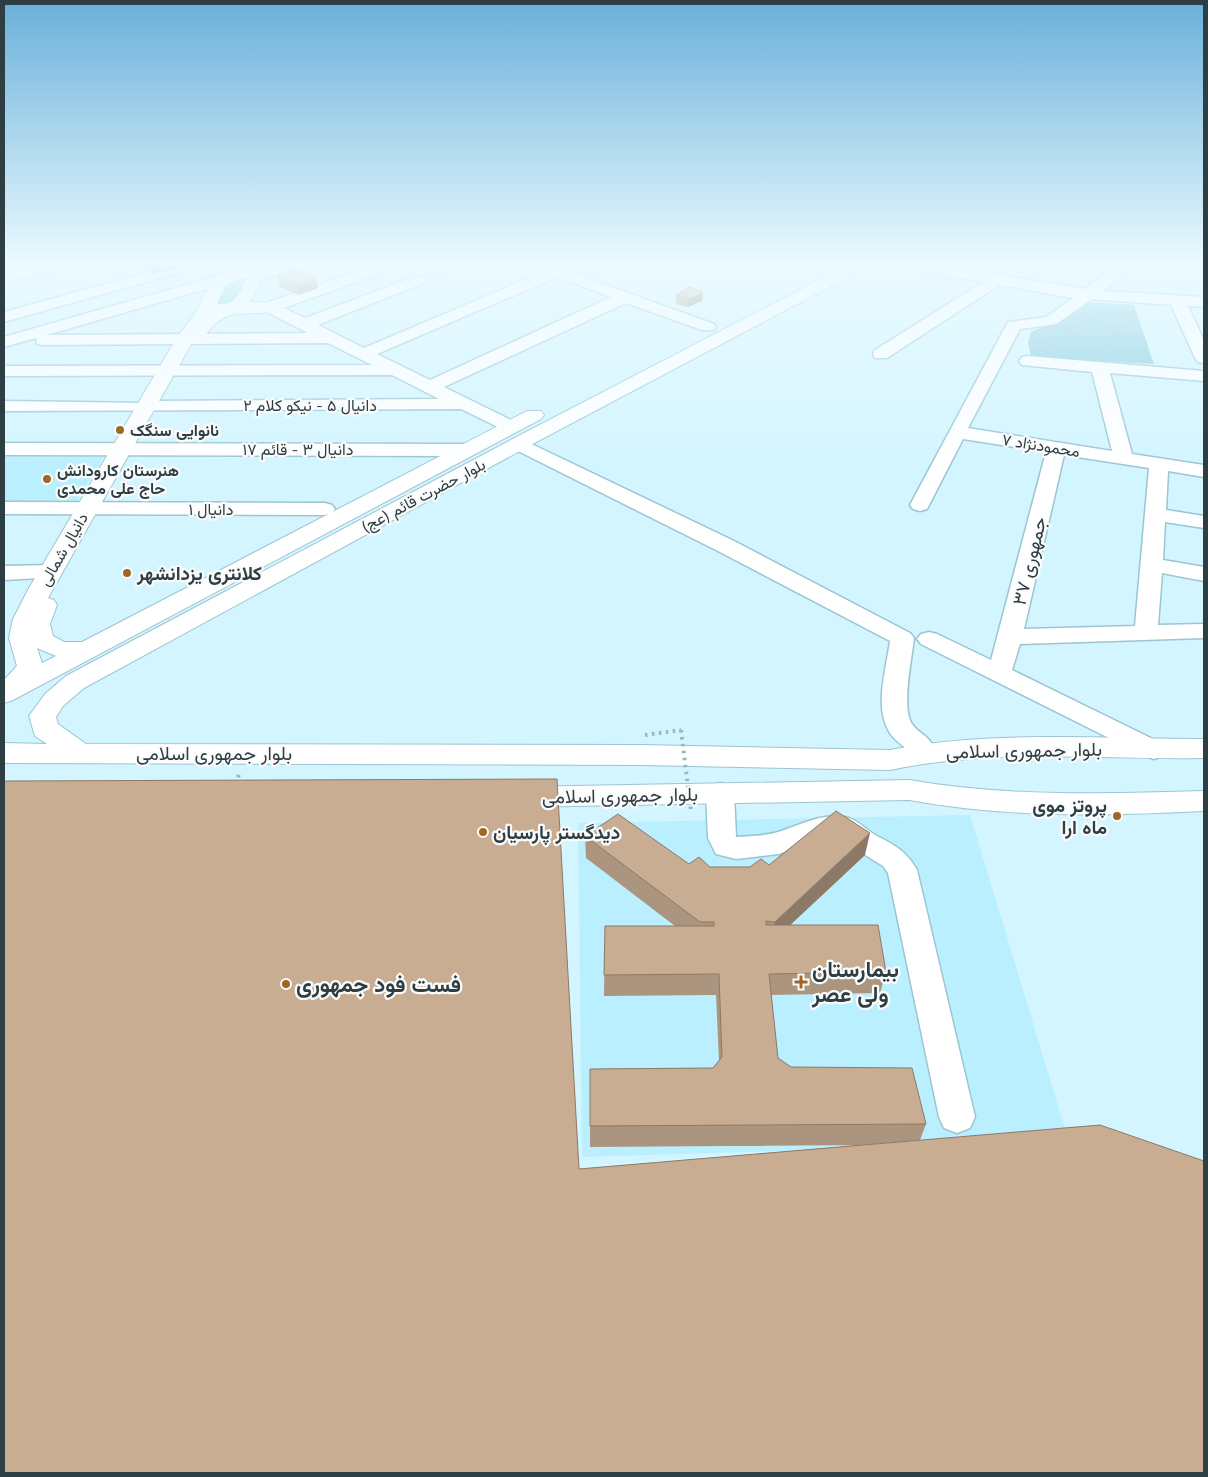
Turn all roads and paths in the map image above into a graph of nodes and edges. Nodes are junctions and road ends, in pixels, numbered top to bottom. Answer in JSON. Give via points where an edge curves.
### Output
{"nodes":[{"id":1,"x":41,"y":332,"type":"edge"},
{"id":2,"x":193,"y":332,"type":"edge"},
{"id":3,"x":196,"y":332,"type":"edge"},
{"id":4,"x":319,"y":332,"type":"edge"},
{"id":5,"x":415,"y":332,"type":"edge"},
{"id":6,"x":548,"y":332,"type":"edge"},
{"id":7,"x":700,"y":332,"type":"edge"},
{"id":8,"x":727,"y":332,"type":"edge"},
{"id":9,"x":916,"y":332,"type":"edge"},
{"id":10,"x":1010,"y":332,"type":"edge"},
{"id":11,"x":1050,"y":332,"type":"dead end"},
{"id":12,"x":1070,"y":332,"type":"edge"},
{"id":13,"x":1114,"y":332,"type":"edge"},
{"id":14,"x":1140,"y":332,"type":"edge"},
{"id":15,"x":1192,"y":332,"type":"edge"},
{"id":16,"x":1116,"y":334,"type":"junction"},
{"id":17,"x":1141,"y":336,"type":"junction"},
{"id":18,"x":20,"y":338,"type":"junction"},
{"id":19,"x":330,"y":338,"type":"junction"},
{"id":20,"x":190,"y":339,"type":"junction"},
{"id":21,"x":4,"y":342,"type":"edge"},
{"id":22,"x":1041,"y":342,"type":"junction"},
{"id":23,"x":1063,"y":348,"type":"dead end"},
{"id":24,"x":1079,"y":350,"type":"dead end"},
{"id":25,"x":1087,"y":351,"type":"junction"},
{"id":26,"x":363,"y":354,"type":"junction"},
{"id":27,"x":881,"y":354,"type":"dead end"},
{"id":28,"x":1204,"y":358,"type":"edge"},
{"id":29,"x":1028,"y":361,"type":"joint"},
{"id":30,"x":1140,"y":362,"type":"dead end"},
{"id":31,"x":1100,"y":368,"type":"junction"},
{"id":32,"x":171,"y":370,"type":"junction"},
{"id":33,"x":395,"y":370,"type":"junction"},
{"id":34,"x":4,"y":371,"type":"edge"},
{"id":35,"x":1204,"y":376,"type":"edge"},
{"id":36,"x":430,"y":387,"type":"junction"},
{"id":37,"x":464,"y":404,"type":"junction"},
{"id":38,"x":4,"y":406,"type":"edge"},
{"id":39,"x":151,"y":406,"type":"junction"},
{"id":40,"x":955,"y":435,"type":"junction"},
{"id":41,"x":520,"y":436,"type":"junction"},
{"id":42,"x":1056,"y":448,"type":"junction"},
{"id":43,"x":4,"y":449,"type":"edge"},
{"id":44,"x":126,"y":449,"type":"junction"},
{"id":45,"x":464,"y":450,"type":"junction"},
{"id":46,"x":1124,"y":459,"type":"junction"},
{"id":47,"x":1159,"y":464,"type":"junction"},
{"id":48,"x":1204,"y":471,"type":"edge"},
{"id":49,"x":920,"y":505,"type":"dead end"},
{"id":50,"x":4,"y":508,"type":"edge"},
{"id":51,"x":92,"y":508,"type":"junction"},
{"id":52,"x":325,"y":509,"type":"dead end"},
{"id":53,"x":1155,"y":514,"type":"junction"},
{"id":54,"x":1204,"y":522,"type":"edge"},
{"id":55,"x":1151,"y":564,"type":"junction"},
{"id":56,"x":50,"y":572,"type":"junction"},
{"id":57,"x":4,"y":573,"type":"edge"},
{"id":58,"x":1204,"y":574,"type":"edge"},
{"id":59,"x":37,"y":608,"type":"junction"},
{"id":60,"x":1204,"y":631,"type":"edge"},
{"id":61,"x":1146,"y":632,"type":"junction"},
{"id":62,"x":1010,"y":637,"type":"junction"},
{"id":63,"x":929,"y":639,"type":"dead end"},
{"id":64,"x":88,"y":649,"type":"junction"},
{"id":65,"x":999,"y":673,"type":"junction"},
{"id":66,"x":5,"y":693,"type":"edge"},
{"id":67,"x":642,"y":735,"type":"dead end"},
{"id":68,"x":1204,"y":749,"type":"edge"},
{"id":69,"x":1154,"y":750,"type":"junction"},
{"id":70,"x":80,"y":752,"type":"junction"},
{"id":71,"x":924,"y":752,"type":"junction"},
{"id":72,"x":4,"y":753,"type":"edge"},
{"id":73,"x":246,"y":754,"type":"junction"},
{"id":74,"x":890,"y":760,"type":"junction"},
{"id":75,"x":1204,"y":764,"type":"edge"},
{"id":76,"x":1204,"y":784,"type":"edge"},
{"id":77,"x":909,"y":790,"type":"junction"},
{"id":78,"x":234,"y":792,"type":"edge"},
{"id":79,"x":720,"y":793,"type":"junction"},
{"id":80,"x":495,"y":797,"type":"edge"},
{"id":81,"x":1204,"y":800,"type":"edge"},
{"id":82,"x":691,"y":811,"type":"dead end"},
{"id":83,"x":957,"y":1117,"type":"dead end"}],
"edges":[{"from":1,"to":18,"type":"street"},
{"from":2,"to":20,"type":"main road","name":"دانیال شمالی"},
{"from":3,"to":20,"type":"main road","name":"دانیال شمالی"},
{"from":4,"to":19,"type":"street"},
{"from":5,"to":26,"type":"street"},
{"from":6,"to":36,"type":"street"},
{"from":7,"to":41,"type":"main road","name":"بلوار حضرت قائم (عج)"},
{"from":8,"to":41,"type":"main road","name":"بلوار حضرت قائم (عج)"},
{"from":9,"to":27,"type":"street"},
{"from":10,"to":40,"type":"street"},
{"from":11,"to":22,"type":"path"},
{"from":12,"to":25,"type":"path"},
{"from":13,"to":16,"type":"path"},
{"from":14,"to":17,"type":"path"},
{"from":15,"to":28,"type":"street"},
{"from":16,"to":17,"type":"path"},
{"from":16,"to":25,"type":"path","via":[[1117,340],[1111,346]]},
{"from":17,"to":30,"type":"path","via":[[1150,363]]},
{"from":18,"to":20,"type":"street"},
{"from":18,"to":21,"type":"street"},
{"from":19,"to":20,"type":"street"},
{"from":19,"to":26,"type":"street"},
{"from":20,"to":32,"type":"main road","name":"دانیال شمالی"},
{"from":22,"to":23,"type":"path"},
{"from":22,"to":29,"type":"path","via":[[1028,354]]},
{"from":24,"to":25,"type":"path"},
{"from":25,"to":31,"type":"path"},
{"from":26,"to":33,"type":"street"},
{"from":29,"to":31,"type":"street"},
{"from":31,"to":35,"type":"street"},
{"from":31,"to":46,"type":"street"},
{"from":32,"to":33,"type":"street"},
{"from":32,"to":34,"type":"street"},
{"from":32,"to":39,"type":"main road","name":"دانیال شمالی"},
{"from":33,"to":36,"type":"street"},
{"from":36,"to":37,"type":"street"},
{"from":37,"to":39,"type":"street","name":"دانیال ۵ - نیکو کلام ۲"},
{"from":37,"to":41,"type":"street"},
{"from":38,"to":39,"type":"street","name":"دانیال ۵ - نیکو کلام ۲"},
{"from":39,"to":44,"type":"main road","name":"دانیال شمالی"},
{"from":40,"to":42,"type":"street","name":"محمودنژاد ۷","via":[[970,434]]},
{"from":40,"to":49,"type":"street"},
{"from":41,"to":45,"type":"main road","name":"بلوار حضرت قائم (عج)"},
{"from":41,"to":70,"type":"main road","name":"بلوار حضرت قائم (عج)","via":[[75,682],[54,700],[42,716],[45,729]]},
{"from":41,"to":71,"type":"street","via":[[902,638],[894,714],[903,731],[920,744]]},
{"from":42,"to":46,"type":"street","name":"محمودنژاد ۷"},
{"from":42,"to":62,"type":"street","name":"جمهوری ۳۷"},
{"from":43,"to":44,"type":"street","name":"دانیال ۳ - قائم ۱۷"},
{"from":44,"to":45,"type":"street","name":"دانیال ۳ - قائم ۱۷"},
{"from":44,"to":51,"type":"main road","name":"دانیال شمالی"},
{"from":45,"to":64,"type":"main road","name":"بلوار حضرت قائم (عج)"},
{"from":46,"to":47,"type":"street","name":"محمودنژاد ۷"},
{"from":47,"to":48,"type":"street","name":"محمودنژاد ۷"},
{"from":47,"to":53,"type":"street"},
{"from":50,"to":51,"type":"street","name":"دانیال ۱"},
{"from":51,"to":52,"type":"street","name":"دانیال ۱"},
{"from":51,"to":56,"type":"main road","name":"دانیال شمالی"},
{"from":51,"to":59,"type":"main road","name":"دانیال شمالی"},
{"from":53,"to":54,"type":"street"},
{"from":53,"to":55,"type":"street"},
{"from":55,"to":58,"type":"street"},
{"from":55,"to":61,"type":"street"},
{"from":56,"to":57,"type":"street"},
{"from":56,"to":59,"type":"main road","name":"دانیال شمالی"},
{"from":59,"to":64,"type":"main road","name":"دانیال شمالی","via":[[41,639],[51,648],[64,651]]},
{"from":59,"to":66,"type":"main road","name":"دانیال شمالی","via":[[25,619],[21,638],[30,666],[25,676]]},
{"from":60,"to":61,"type":"street"},
{"from":61,"to":62,"type":"street"},
{"from":62,"to":65,"type":"street","name":"جمهوری ۳۷"},
{"from":63,"to":65,"type":"street"},
{"from":64,"to":66,"type":"main road","name":"بلوار حضرت قائم (عج)"},
{"from":65,"to":69,"type":"street"},
{"from":67,"to":82,"type":"path","bridge":true,"via":[[681,730]]},
{"from":68,"to":69,"type":"main road","name":"بلوار جمهوری اسلامی"},
{"from":69,"to":71,"type":"main road","name":"بلوار جمهوری اسلامی","via":[[974,748]]},
{"from":70,"to":72,"type":"main road","name":"بلوار جمهوری اسلامی"},
{"from":70,"to":73,"type":"main road","name":"بلوار جمهوری اسلامی"},
{"from":71,"to":74,"type":"main road","name":"بلوار جمهوری اسلامی"},
{"from":73,"to":74,"type":"main road","name":"بلوار جمهوری اسلامی","via":[[642,755]]},
{"from":73,"to":78,"type":"path"},
{"from":74,"to":75,"type":"main road"},
{"from":76,"to":77,"type":"main road"},
{"from":77,"to":79,"type":"main road","name":"بلوار جمهوری اسلامی"},
{"from":77,"to":81,"type":"main road","name":"بلوار جمهوری اسلامی","via":[[988,802]]},
{"from":79,"to":80,"type":"main road","name":"بلوار جمهوری اسلامی"},
{"from":79,"to":83,"type":"street","via":[[722,838],[726,846],[736,848],[779,843],[818,828],[844,827],[893,858],[902,870]]}]}
